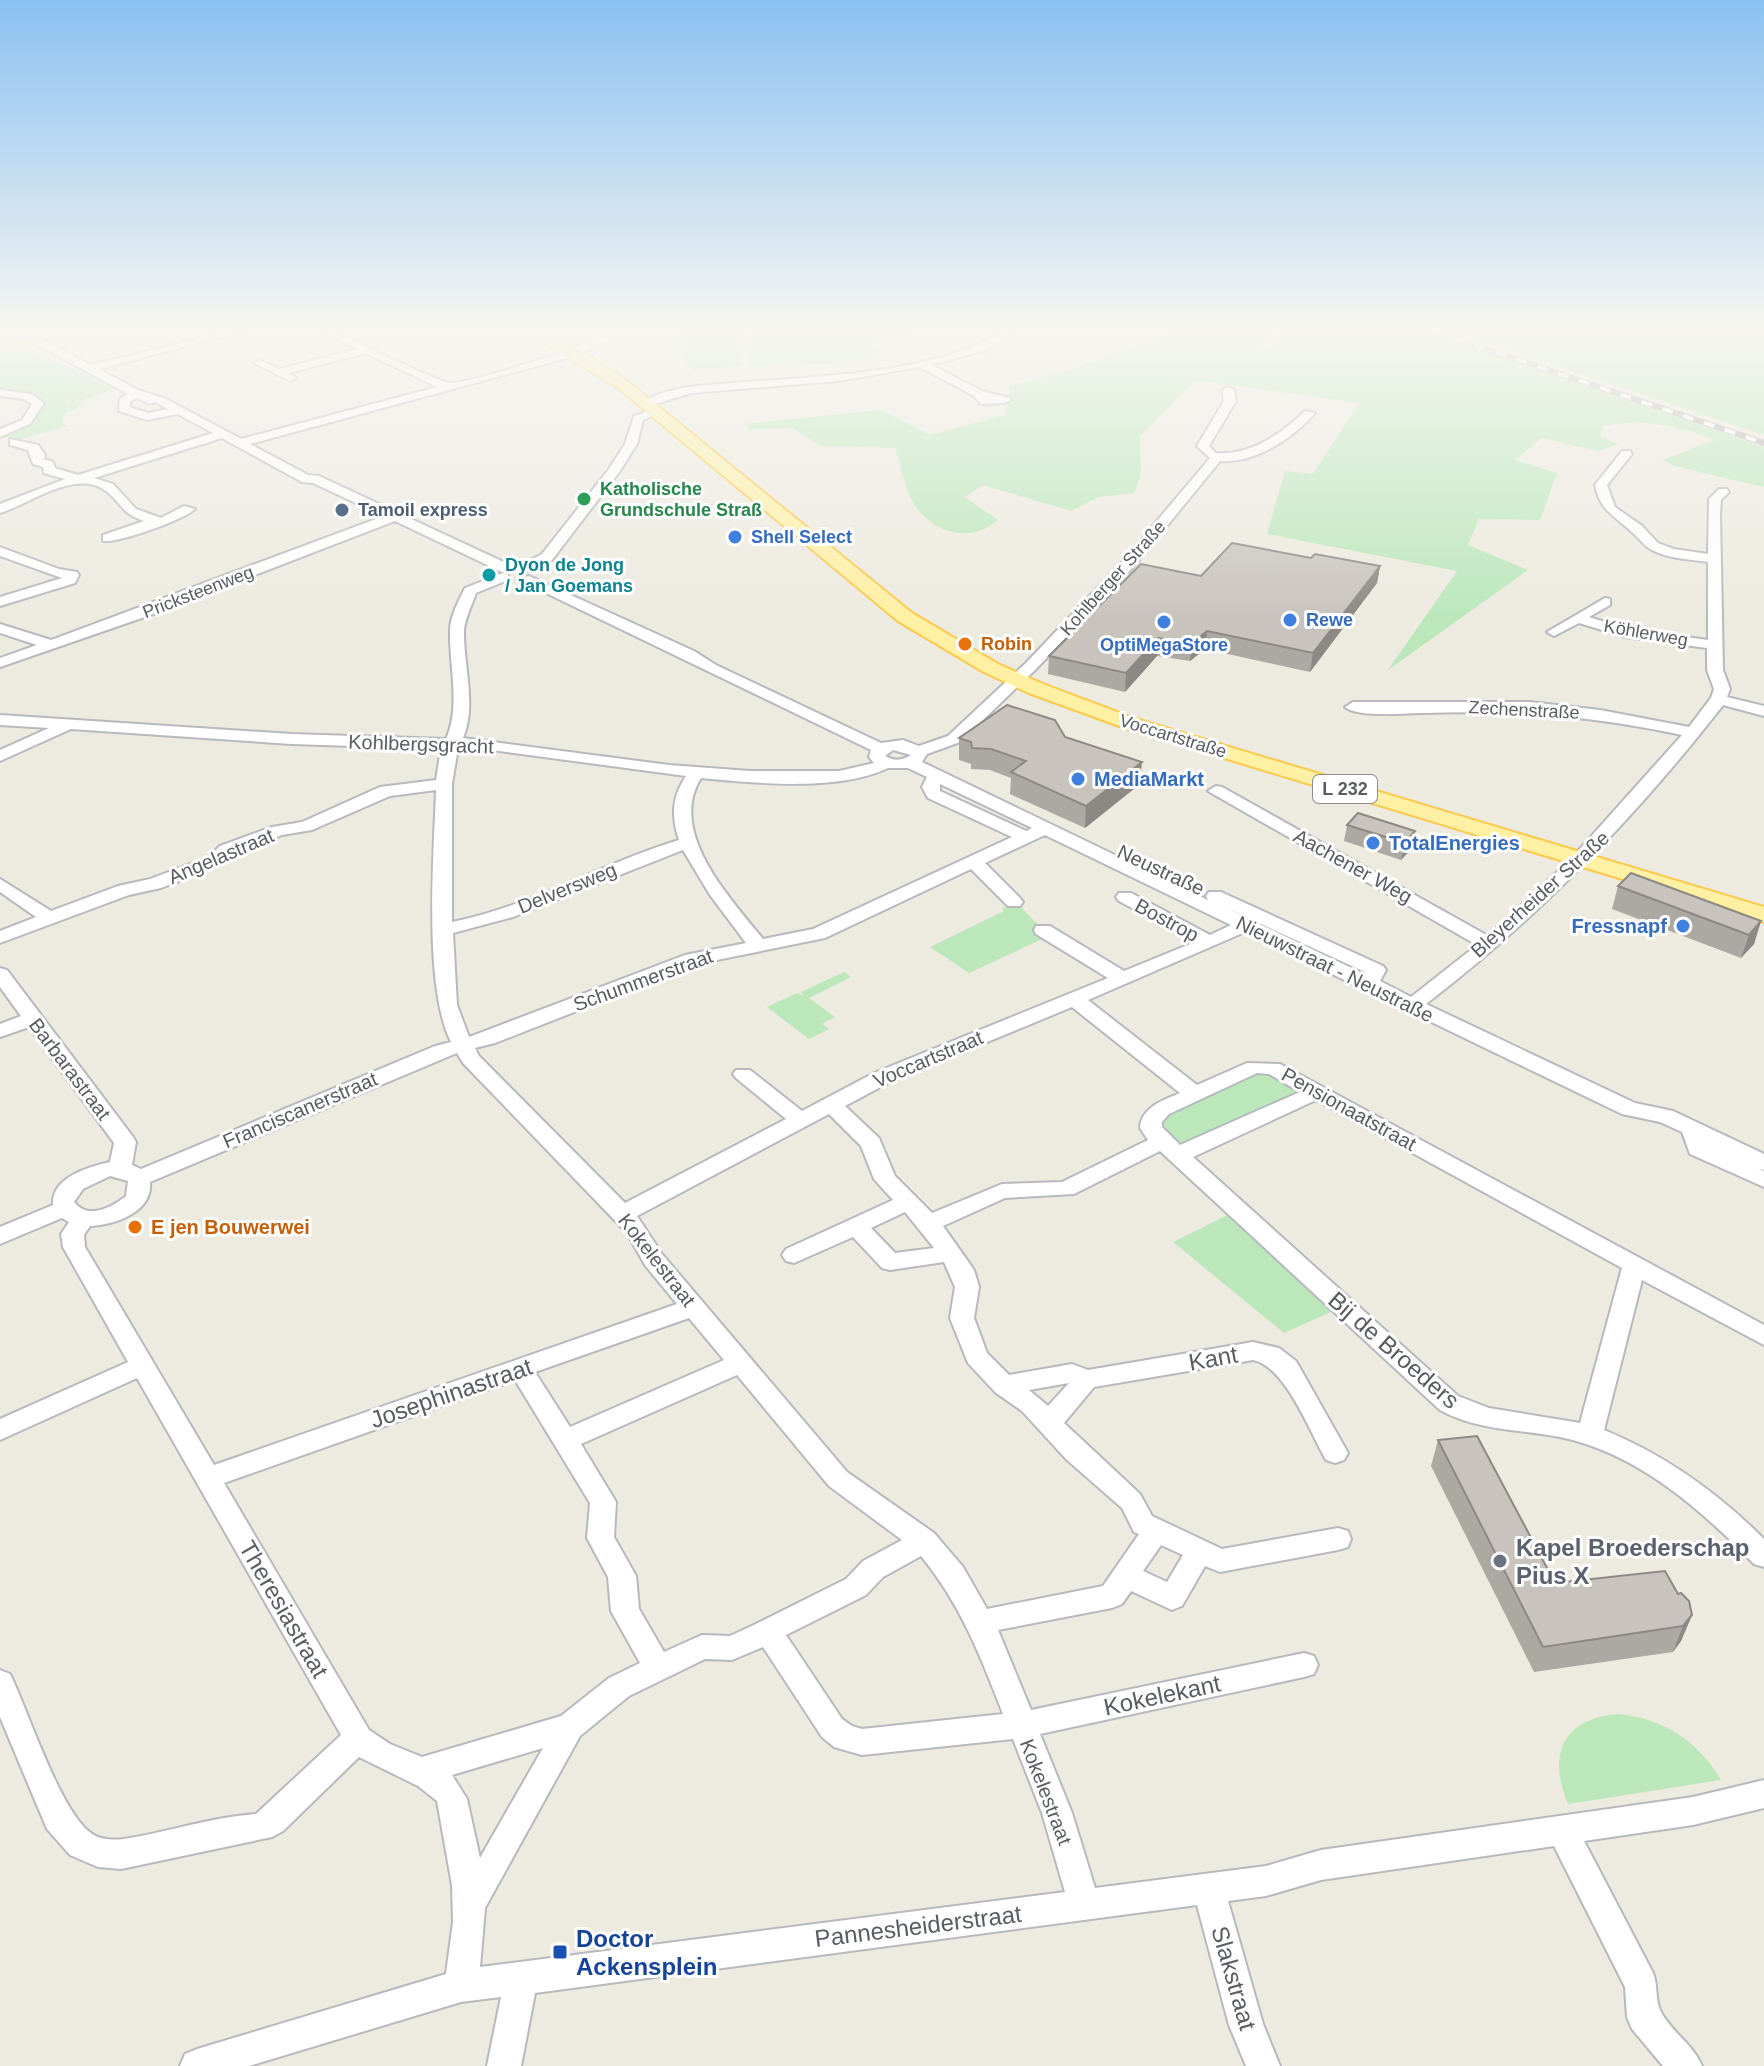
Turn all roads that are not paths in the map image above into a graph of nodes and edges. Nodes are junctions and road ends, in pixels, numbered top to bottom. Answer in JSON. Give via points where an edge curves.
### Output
{"nodes":[{"id":1,"x":204,"y":427,"type":"edge"},
{"id":2,"x":225,"y":427,"type":"edge"},
{"id":3,"x":307,"y":427,"type":"edge"},
{"id":4,"x":635,"y":427,"type":"edge"},
{"id":5,"x":674,"y":427,"type":"edge"},
{"id":6,"x":1214,"y":427,"type":"edge"},
{"id":7,"x":1296,"y":427,"type":"edge"},
{"id":8,"x":223,"y":439,"type":"junction"},
{"id":9,"x":14,"y":442,"type":"dead end"},
{"id":10,"x":246,"y":445,"type":"junction"},
{"id":11,"x":1626,"y":454,"type":"dead end"},
{"id":12,"x":1218,"y":456,"type":"junction"},
{"id":13,"x":80,"y":479,"type":"junction"},
{"id":14,"x":1723,"y":492,"type":"dead end"},
{"id":15,"x":0,"y":509,"type":"edge"},
{"id":16,"x":189,"y":509,"type":"dead end"},
{"id":17,"x":377,"y":510,"type":"junction"},
{"id":18,"x":394,"y":517,"type":"junction"},
{"id":19,"x":164,"y":523,"type":"junction"},
{"id":20,"x":108,"y":538,"type":"dead end"},
{"id":21,"x":0,"y":551,"type":"edge"},
{"id":22,"x":1715,"y":559,"type":"junction"},
{"id":23,"x":505,"y":573,"type":"junction"},
{"id":24,"x":526,"y":573,"type":"junction"},
{"id":25,"x":0,"y":602,"type":"edge"},
{"id":26,"x":1605,"y":602,"type":"dead end"},
{"id":27,"x":1577,"y":618,"type":"junction"},
{"id":28,"x":0,"y":628,"type":"edge"},
{"id":29,"x":1554,"y":632,"type":"dead end"},
{"id":30,"x":51,"y":645,"type":"junction"},
{"id":31,"x":1715,"y":645,"type":"junction"},
{"id":32,"x":0,"y":663,"type":"edge"},
{"id":33,"x":1015,"y":681,"type":"junction"},
{"id":34,"x":1719,"y":699,"type":"junction"},
{"id":35,"x":1353,"y":707,"type":"dead end"},
{"id":36,"x":1762,"y":707,"type":"edge"},
{"id":37,"x":0,"y":720,"type":"edge"},
{"id":38,"x":68,"y":725,"type":"junction"},
{"id":39,"x":1693,"y":733,"type":"junction"},
{"id":40,"x":452,"y":745,"type":"junction"},
{"id":41,"x":0,"y":756,"type":"edge"},
{"id":42,"x":883,"y":756,"type":"junction"},
{"id":43,"x":914,"y":758,"type":"junction"},
{"id":44,"x":695,"y":774,"type":"junction"},
{"id":45,"x":936,"y":775,"type":"junction"},
{"id":46,"x":444,"y":784,"type":"junction"},
{"id":47,"x":1216,"y":791,"type":"dead end"},
{"id":48,"x":1053,"y":831,"type":"junction"},
{"id":49,"x":1027,"y":838,"type":"junction"},
{"id":50,"x":690,"y":842,"type":"junction"},
{"id":51,"x":1582,"y":859,"type":"junction"},
{"id":52,"x":975,"y":863,"type":"junction"},
{"id":53,"x":0,"y":884,"type":"edge"},
{"id":54,"x":1125,"y":897,"type":"dead end"},
{"id":55,"x":1014,"y":902,"type":"dead end"},
{"id":56,"x":1764,"y":915,"type":"edge"},
{"id":57,"x":49,"y":918,"type":"junction"},
{"id":58,"x":1244,"y":925,"type":"junction"},
{"id":59,"x":443,"y":929,"type":"junction"},
{"id":60,"x":1043,"y":930,"type":"dead end"},
{"id":61,"x":0,"y":937,"type":"edge"},
{"id":62,"x":1209,"y":943,"type":"junction"},
{"id":63,"x":1488,"y":943,"type":"junction"},
{"id":64,"x":758,"y":945,"type":"junction"},
{"id":65,"x":0,"y":974,"type":"edge"},
{"id":66,"x":1123,"y":979,"type":"junction"},
{"id":67,"x":1368,"y":985,"type":"junction"},
{"id":68,"x":1074,"y":999,"type":"junction"},
{"id":69,"x":1411,"y":1006,"type":"junction"},
{"id":70,"x":33,"y":1019,"type":"junction"},
{"id":71,"x":0,"y":1031,"type":"edge"},
{"id":72,"x":461,"y":1045,"type":"junction"},
{"id":73,"x":743,"y":1074,"type":"dead end"},
{"id":74,"x":1317,"y":1092,"type":"junction"},
{"id":75,"x":1195,"y":1094,"type":"junction"},
{"id":76,"x":830,"y":1103,"type":"junction"},
{"id":77,"x":800,"y":1120,"type":"junction"},
{"id":78,"x":1691,"y":1128,"type":"junction"},
{"id":79,"x":1170,"y":1148,"type":"junction"},
{"id":80,"x":1764,"y":1163,"type":"edge"},
{"id":81,"x":130,"y":1174,"type":"junction"},
{"id":82,"x":1764,"y":1180,"type":"edge"},
{"id":83,"x":908,"y":1202,"type":"junction"},
{"id":84,"x":74,"y":1214,"type":"junction"},
{"id":85,"x":622,"y":1214,"type":"junction"},
{"id":86,"x":929,"y":1223,"type":"junction"},
{"id":87,"x":857,"y":1227,"type":"junction"},
{"id":88,"x":0,"y":1236,"type":"edge"},
{"id":89,"x":952,"y":1253,"type":"junction"},
{"id":90,"x":794,"y":1255,"type":"dead end"},
{"id":91,"x":1634,"y":1265,"type":"junction"},
{"id":92,"x":694,"y":1307,"type":"junction"},
{"id":93,"x":1764,"y":1336,"type":"edge"},
{"id":94,"x":741,"y":1363,"type":"junction"},
{"id":95,"x":142,"y":1366,"type":"junction"},
{"id":96,"x":520,"y":1368,"type":"junction"},
{"id":97,"x":1086,"y":1379,"type":"junction"},
{"id":98,"x":1004,"y":1385,"type":"junction"},
{"id":99,"x":1050,"y":1422,"type":"junction"},
{"id":100,"x":0,"y":1430,"type":"edge"},
{"id":101,"x":1590,"y":1435,"type":"junction"},
{"id":102,"x":563,"y":1441,"type":"junction"},
{"id":103,"x":1335,"y":1453,"type":"dead end"},
{"id":104,"x":208,"y":1478,"type":"junction"},
{"id":105,"x":1156,"y":1530,"type":"junction"},
{"id":106,"x":1338,"y":1539,"type":"dead end"},
{"id":107,"x":924,"y":1541,"type":"junction"},
{"id":108,"x":1200,"y":1551,"type":"junction"},
{"id":109,"x":1764,"y":1556,"type":"edge"},
{"id":110,"x":1127,"y":1576,"type":"junction"},
{"id":111,"x":981,"y":1622,"type":"junction"},
{"id":112,"x":768,"y":1631,"type":"junction"},
{"id":113,"x":1304,"y":1665,"type":"dead end"},
{"id":114,"x":658,"y":1668,"type":"junction"},
{"id":115,"x":0,"y":1683,"type":"edge"},
{"id":116,"x":1020,"y":1725,"type":"junction"},
{"id":117,"x":570,"y":1727,"type":"junction"},
{"id":118,"x":359,"y":1739,"type":"junction"},
{"id":119,"x":418,"y":1772,"type":"junction"},
{"id":120,"x":1764,"y":1794,"type":"edge"},
{"id":121,"x":1563,"y":1831,"type":"junction"},
{"id":122,"x":1208,"y":1888,"type":"junction"},
{"id":123,"x":471,"y":1902,"type":"junction"},
{"id":124,"x":1084,"y":1904,"type":"junction"},
{"id":125,"x":521,"y":1981,"type":"junction"},
{"id":126,"x":461,"y":1986,"type":"junction"},
{"id":127,"x":197,"y":2066,"type":"edge"},
{"id":128,"x":504,"y":2066,"type":"edge"},
{"id":129,"x":1263,"y":2066,"type":"edge"},
{"id":130,"x":1685,"y":2066,"type":"edge"}],
"edges":[{"from":1,"to":8,"type":"street"},
{"from":2,"to":8,"type":"street","via":[[230,430]]},
{"from":3,"to":10,"type":"street"},
{"from":4,"to":24,"type":"street","via":[[614,471],[547,557]]},
{"from":5,"to":33,"type":"main road","name":"Voccartstraße","number":"L 232","via":[[905,617]]},
{"from":6,"to":12,"type":"street","via":[[1203,446]]},
{"from":7,"to":12,"type":"street","via":[[1260,449]]},
{"from":8,"to":10,"type":"street"},
{"from":8,"to":13,"type":"street","via":[[188,441]]},
{"from":9,"to":13,"type":"street","via":[[34,448],[37,461],[49,465],[48,470]]},
{"from":10,"to":17,"type":"street"},
{"from":10,"to":17,"type":"street","via":[[269,450],[380,502]]},
{"from":11,"to":22,"type":"street","via":[[1601,485],[1610,509],[1662,551]]},
{"from":12,"to":33,"type":"street","name":"Kohlberger Straße","via":[[1121,572]]},
{"from":13,"to":15,"type":"street"},
{"from":13,"to":19,"type":"street","via":[[109,487],[131,512]]},
{"from":14,"to":22,"type":"street","via":[[1715,499]]},
{"from":16,"to":19,"type":"street"},
{"from":17,"to":18,"type":"street"},
{"from":18,"to":23,"type":"street"},
{"from":18,"to":30,"type":"street","name":"Pricksteenweg"},
{"from":19,"to":20,"type":"street"},
{"from":21,"to":25,"type":"street","via":[[52,579]]},
{"from":22,"to":31,"type":"street"},
{"from":23,"to":24,"type":"street"},
{"from":23,"to":40,"type":"street","name":"Kokelestraat","via":[[470,591],[457,621],[461,680]]},
{"from":24,"to":42,"type":"street","via":[[669,651]]},
{"from":26,"to":27,"type":"street","name":"Köhlerweg"},
{"from":27,"to":29,"type":"street","name":"Köhlerweg"},
{"from":27,"to":31,"type":"street","name":"Köhlerweg","via":[[1625,633]]},
{"from":28,"to":30,"type":"street"},
{"from":30,"to":32,"type":"street","name":"Pricksteenweg"},
{"from":31,"to":34,"type":"street"},
{"from":33,"to":43,"type":"street","name":"Kohlberger Straße","via":[[954,739]]},
{"from":33,"to":51,"type":"main road","name":"Voccartstraße","number":"L 232","via":[[1094,711]]},
{"from":34,"to":36,"type":"street"},
{"from":34,"to":39,"type":"street","name":"Bleyerheider Straße"},
{"from":35,"to":39,"type":"street","name":"Zechenstraße","via":[[1541,707]]},
{"from":37,"to":38,"type":"street","name":"Kohlbergsgracht"},
{"from":38,"to":40,"type":"street","name":"Kohlbergsgracht"},
{"from":38,"to":41,"type":"street"},
{"from":39,"to":51,"type":"street","name":"Bleyerheider Straße"},
{"from":40,"to":44,"type":"street","name":"Kohlbergsgracht","via":[[469,742]]},
{"from":40,"to":46,"type":"street","name":"Kokelestraat"},
{"from":42,"to":43,"type":"street"},
{"from":42,"to":44,"type":"street","name":"Kohlbergsgracht","via":[[870,771],[835,776]]},
{"from":43,"to":45,"type":"street","name":"Nieuwstraat - Neustraße"},
{"from":44,"to":50,"type":"street","via":[[683,797]]},
{"from":45,"to":48,"type":"street","name":"Nieuwstraat - Neustraße"},
{"from":45,"to":49,"type":"street","via":[[930,787],[934,794]]},
{"from":46,"to":57,"type":"street","name":"Angelastraat","via":[[386,791],[306,826],[226,850],[214,861],[155,884]]},
{"from":46,"to":59,"type":"street","name":"Kokelestraat"},
{"from":47,"to":63,"type":"street","name":"Aachener Weg"},
{"from":48,"to":49,"type":"street","name":"Schummerstraat"},
{"from":48,"to":58,"type":"street","name":"Nieuwstraat - Neustraße"},
{"from":48,"to":67,"type":"street","name":"Neustraße","via":[[1087,835],[1376,970]]},
{"from":49,"to":52,"type":"street","name":"Schummerstraat"},
{"from":50,"to":59,"type":"street","name":"Delversweg","via":[[490,920]]},
{"from":50,"to":64,"type":"street","via":[[701,869]]},
{"from":51,"to":56,"type":"main road","name":"Voccartstraße","number":"L 232"},
{"from":51,"to":63,"type":"street","name":"Bleyerheider Straße"},
{"from":52,"to":55,"type":"street"},
{"from":52,"to":64,"type":"street","name":"Schummerstraat","via":[[818,934]]},
{"from":53,"to":57,"type":"street"},
{"from":54,"to":62,"type":"street","name":"Bostrop"},
{"from":57,"to":61,"type":"street","name":"Angelastraat"},
{"from":58,"to":62,"type":"street","name":"Voccartstraat"},
{"from":58,"to":67,"type":"street","name":"Nieuwstraat - Neustraße"},
{"from":59,"to":72,"type":"street","name":"Kokelestraat","via":[[447,1005]]},
{"from":60,"to":66,"type":"street"},
{"from":62,"to":66,"type":"street","name":"Voccartstraat"},
{"from":63,"to":69,"type":"street","name":"Bleyerheider Straße"},
{"from":64,"to":72,"type":"street","name":"Schummerstraat","via":[[664,968]]},
{"from":65,"to":70,"type":"street","name":"Barbarastraat"},
{"from":66,"to":68,"type":"street","name":"Voccartstraat"},
{"from":67,"to":69,"type":"street","name":"Nieuwstraat - Neustraße"},
{"from":68,"to":75,"type":"street"},
{"from":68,"to":76,"type":"street","name":"Voccartstraat"},
{"from":69,"to":78,"type":"street","name":"Nieuwstraat - Neustraße","via":[[1629,1109],[1666,1116]]},
{"from":70,"to":71,"type":"street"},
{"from":70,"to":81,"type":"street","name":"Barbarastraat","via":[[125,1142]]},
{"from":72,"to":81,"type":"street","name":"Franciscanerstraat"},
{"from":72,"to":85,"type":"street","name":"Kokelestraat"},
{"from":73,"to":77,"type":"street"},
{"from":74,"to":75,"type":"street","name":"Pensionaatstraat","via":[[1260,1066]]},
{"from":74,"to":79,"type":"street"},
{"from":74,"to":91,"type":"street","name":"Pensionaatstraat"},
{"from":75,"to":79,"type":"street","via":[[1155,1114],[1151,1128]]},
{"from":76,"to":77,"type":"street","name":"Voccartstraat"},
{"from":76,"to":83,"type":"street","via":[[871,1143],[885,1179]]},
{"from":77,"to":85,"type":"street","name":"Voccartstraat"},
{"from":78,"to":80,"type":"street","name":"Nieuwstraat - Neustraße"},
{"from":78,"to":82,"type":"street","via":[[1698,1149]]},
{"from":79,"to":86,"type":"street","via":[[1066,1189],[1002,1191]]},
{"from":79,"to":101,"type":"street","name":"Bij de Broeders","via":[[1449,1403],[1473,1414]]},
{"from":81,"to":84,"type":"street","name":"Franciscanerstraat","via":[[98,1172],[69,1188],[63,1202]]},
{"from":81,"to":84,"type":"street","via":[[142,1190],[134,1202],[105,1216]]},
{"from":83,"to":86,"type":"street"},
{"from":83,"to":87,"type":"street"},
{"from":84,"to":88,"type":"street"},
{"from":84,"to":95,"type":"street","name":"Theresiastraat","via":[[71,1241]]},
{"from":85,"to":92,"type":"street","name":"Kokelestraat"},
{"from":86,"to":89,"type":"street"},
{"from":87,"to":89,"type":"street","via":[[890,1262]]},
{"from":87,"to":90,"type":"street"},
{"from":89,"to":98,"type":"street","via":[[967,1287],[962,1318],[971,1348]]},
{"from":91,"to":93,"type":"street","name":"Pensionaatstraat"},
{"from":91,"to":101,"type":"street"},
{"from":92,"to":94,"type":"street","name":"Kokelestraat"},
{"from":92,"to":96,"type":"street","name":"Josephinastraat"},
{"from":94,"to":102,"type":"street"},
{"from":94,"to":107,"type":"street","name":"Kokelestraat","via":[[838,1479]]},
{"from":95,"to":100,"type":"street"},
{"from":95,"to":104,"type":"street","name":"Theresiastraat"},
{"from":96,"to":102,"type":"street"},
{"from":96,"to":104,"type":"street","name":"Josephinastraat"},
{"from":97,"to":98,"type":"street","name":"Kant","via":[[1072,1373]]},
{"from":97,"to":99,"type":"street"},
{"from":97,"to":103,"type":"street","name":"Kant","via":[[1253,1351],[1270,1354],[1287,1367]]},
{"from":98,"to":99,"type":"street"},
{"from":99,"to":105,"type":"street","via":[[1075,1452],[1131,1501],[1143,1524]]},
{"from":101,"to":109,"type":"street","name":"Bij de Broeders","via":[[1692,1490]]},
{"from":102,"to":114,"type":"street","via":[[603,1502],[600,1538],[622,1576],[625,1611]]},
{"from":104,"to":118,"type":"street","name":"Theresiastraat"},
{"from":105,"to":108,"type":"street"},
{"from":105,"to":110,"type":"street"},
{"from":106,"to":108,"type":"street","via":[[1220,1561]]},
{"from":107,"to":111,"type":"street","name":"Kokelestraat","via":[[941,1558]]},
{"from":107,"to":112,"type":"street","via":[[873,1569],[856,1587]]},
{"from":108,"to":110,"type":"street","via":[[1172,1598]]},
{"from":110,"to":111,"type":"street","via":[[1112,1596]]},
{"from":111,"to":116,"type":"street","name":"Kokelestraat"},
{"from":112,"to":114,"type":"street","via":[[732,1648],[702,1647]]},
{"from":112,"to":116,"type":"street","name":"Kokelekant","via":[[844,1738],[862,1742]]},
{"from":113,"to":116,"type":"street","name":"Kokelekant"},
{"from":114,"to":117,"type":"street","via":[[619,1687]]},
{"from":115,"to":118,"type":"street","via":[[58,1819],[81,1845],[98,1852],[121,1854],[235,1828],[262,1827]]},
{"from":116,"to":124,"type":"street","name":"Kokelestraat","via":[[1057,1813]]},
{"from":117,"to":119,"type":"street"},
{"from":117,"to":123,"type":"street"},
{"from":118,"to":119,"type":"street","name":"Theresiastraat"},
{"from":119,"to":123,"type":"street","name":"Theresiastraat","via":[[450,1796]]},
{"from":120,"to":121,"type":"street","name":"Pannesheiderstraat"},
{"from":121,"to":122,"type":"street","name":"Pannesheiderstraat","via":[[1321,1865],[1266,1881]]},
{"from":121,"to":130,"type":"street","via":[[1641,1985],[1644,2017]]},
{"from":122,"to":124,"type":"street","name":"Pannesheiderstraat"},
{"from":122,"to":129,"type":"street","name":"Slakstraat","via":[[1246,2025]]},
{"from":123,"to":126,"type":"street","name":"Theresiastraat"},
{"from":124,"to":125,"type":"street","name":"Pannesheiderstraat"},
{"from":125,"to":126,"type":"street","name":"Pannesheiderstraat"},
{"from":125,"to":128,"type":"street"},
{"from":126,"to":127,"type":"street","name":"Pannesheiderstraat"}]}
